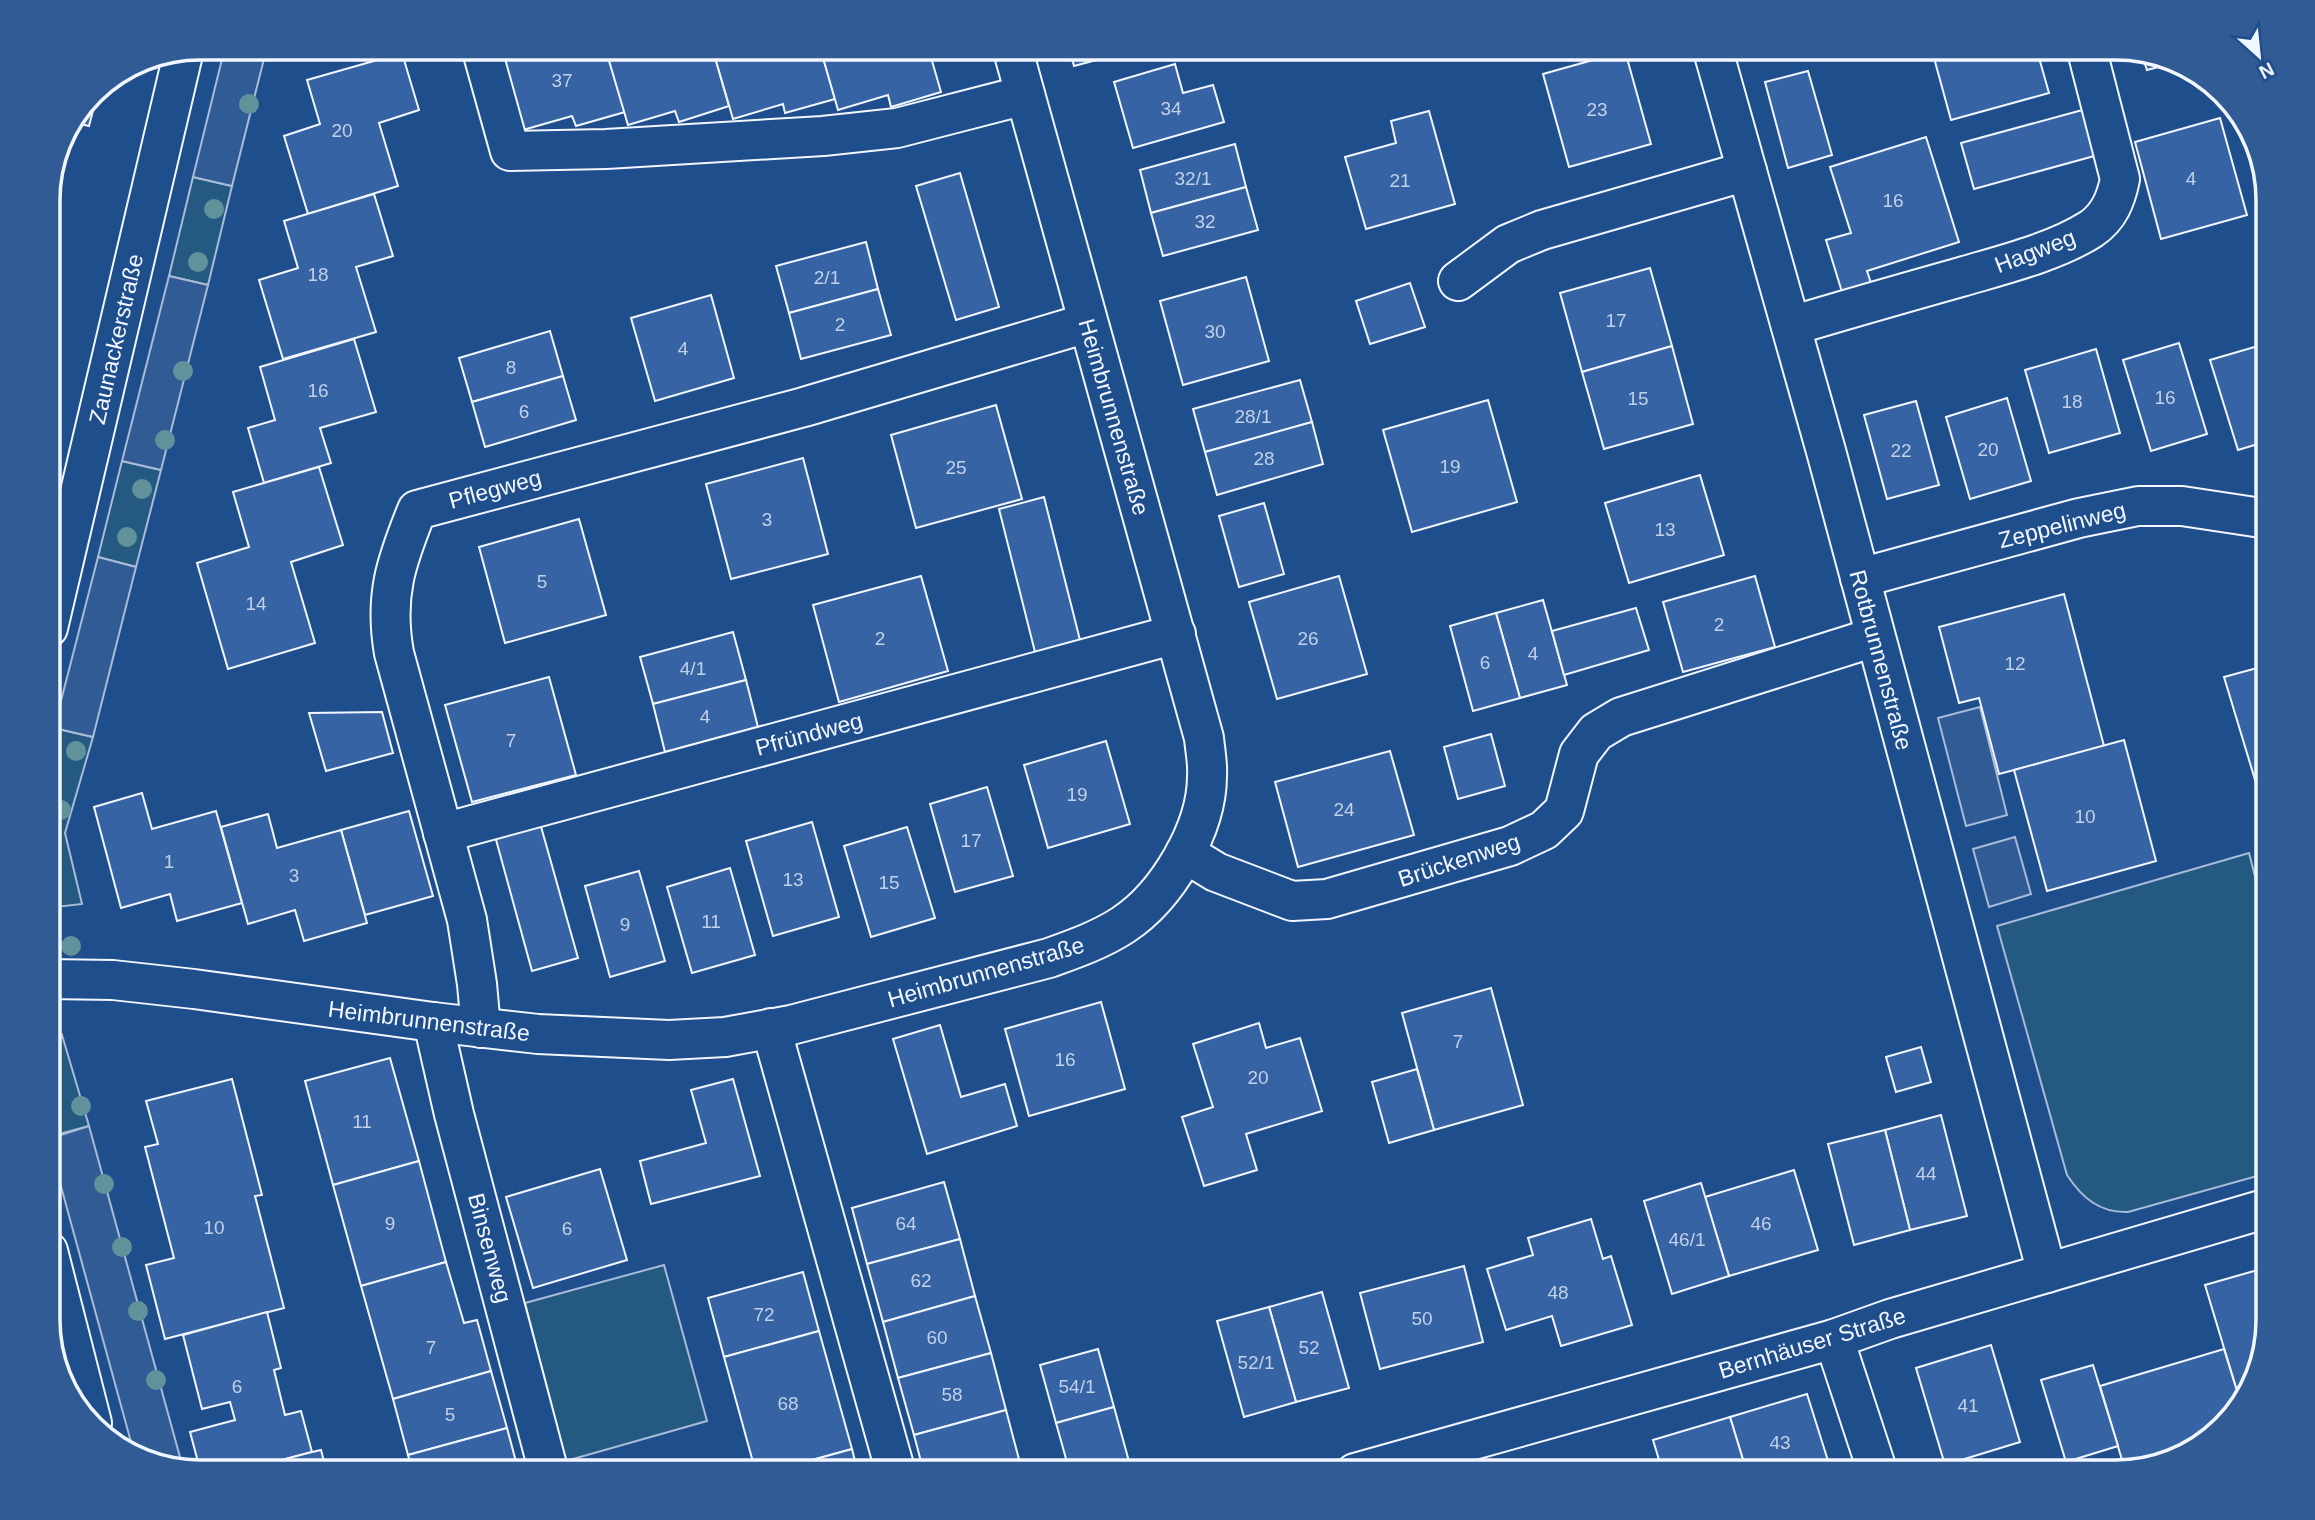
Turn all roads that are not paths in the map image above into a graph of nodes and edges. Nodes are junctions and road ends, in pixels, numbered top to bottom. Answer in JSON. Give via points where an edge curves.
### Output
{"nodes":[{"id":1,"x":485,"y":60,"type":"edge"},
{"id":2,"x":1016,"y":60,"type":"edge"},
{"id":3,"x":1716,"y":60,"type":"edge"},
{"id":4,"x":2089,"y":60,"type":"edge"},
{"id":5,"x":181,"y":61,"type":"edge"},
{"id":6,"x":1025,"y":94,"type":"junction"},
{"id":7,"x":1747,"y":171,"type":"junction"},
{"id":8,"x":1458,"y":281,"type":"dead end"},
{"id":9,"x":1087,"y":323,"type":"junction"},
{"id":10,"x":1791,"y":326,"type":"junction"},
{"id":11,"x":2256,"y":517,"type":"edge"},
{"id":12,"x":60,"y":577,"type":"edge"},
{"id":13,"x":1860,"y":578,"type":"junction"},
{"id":14,"x":1176,"y":634,"type":"junction"},
{"id":15,"x":1875,"y":636,"type":"junction"},
{"id":16,"x":443,"y":833,"type":"junction"},
{"id":17,"x":1185,"y":853,"type":"junction"},
{"id":18,"x":60,"y":979,"type":"edge"},
{"id":19,"x":433,"y":1022,"type":"junction"},
{"id":20,"x":481,"y":1028,"type":"junction"},
{"id":21,"x":771,"y":1028,"type":"junction"},
{"id":22,"x":2256,"y":1212,"type":"edge"},
{"id":23,"x":2047,"y":1273,"type":"junction"},
{"id":24,"x":60,"y":1298,"type":"edge"},
{"id":25,"x":1834,"y":1339,"type":"junction"},
{"id":26,"x":87,"y":1405,"type":"edge"},
{"id":27,"x":547,"y":1460,"type":"edge"},
{"id":28,"x":892,"y":1460,"type":"edge"},
{"id":29,"x":1401,"y":1460,"type":"edge"},
{"id":30,"x":1874,"y":1460,"type":"edge"}],
"edges":[{"from":1,"to":6,"type":"street","via":[[510,151],[606,149],[897,128]]},
{"from":2,"to":6,"type":"street","name":"Heimbrunnenstraße"},
{"from":3,"to":7,"type":"street","name":"Rotbrunnenstraße"},
{"from":4,"to":10,"type":"street","name":"Hagweg","via":[[2120,179],[2115,200],[2092,228],[2018,260]]},
{"from":5,"to":12,"type":"street","name":"Zaunackerstraße"},
{"from":6,"to":9,"type":"street","name":"Heimbrunnenstraße"},
{"from":7,"to":8,"type":"street","via":[[1542,230],[1508,244]]},
{"from":7,"to":10,"type":"street","name":"Rotbrunnenstraße"},
{"from":9,"to":14,"type":"street","name":"Heimbrunnenstraße"},
{"from":9,"to":16,"type":"street","name":"Pflegweg","via":[[804,407],[417,510],[390,591],[389,626]]},
{"from":10,"to":13,"type":"street","name":"Rotbrunnenstraße"},
{"from":11,"to":13,"type":"street","name":"Zeppelinweg","via":[[2182,506],[2138,506]]},
{"from":13,"to":15,"type":"street","name":"Rotbrunnenstraße"},
{"from":14,"to":16,"type":"street","name":"Pfründweg"},
{"from":14,"to":17,"type":"street","name":"Heimbrunnenstraße","via":[[1204,738],[1208,776],[1200,820]]},
{"from":15,"to":17,"type":"street","name":"Brückenweg","via":[[1621,717],[1596,732],[1579,754],[1564,811],[1544,830],[1510,846],[1326,899],[1292,901],[1216,872]]},
{"from":15,"to":23,"type":"street","name":"Rotbrunnenstraße"},
{"from":16,"to":20,"type":"street","name":"Pflegweg","via":[[469,932]]},
{"from":17,"to":21,"type":"street","name":"Heimbrunnenstraße","via":[[1146,906],[1088,944],[1000,972]]},
{"from":18,"to":19,"type":"street","name":"Heimbrunnenstraße","via":[[194,989]]},
{"from":19,"to":20,"type":"street","name":"Heimbrunnenstraße"},
{"from":19,"to":27,"type":"street","name":"Binsenweg"},
{"from":20,"to":21,"type":"street","name":"Heimbrunnenstraße","via":[[668,1040],[725,1037]]},
{"from":21,"to":28,"type":"street"},
{"from":22,"to":23,"type":"street","name":"Bernhäuser Straße"},
{"from":23,"to":25,"type":"street","name":"Bernhäuser Straße"},
{"from":24,"to":26,"type":"street"},
{"from":25,"to":29,"type":"street","name":"Bernhäuser Straße"},
{"from":25,"to":30,"type":"street"}]}
